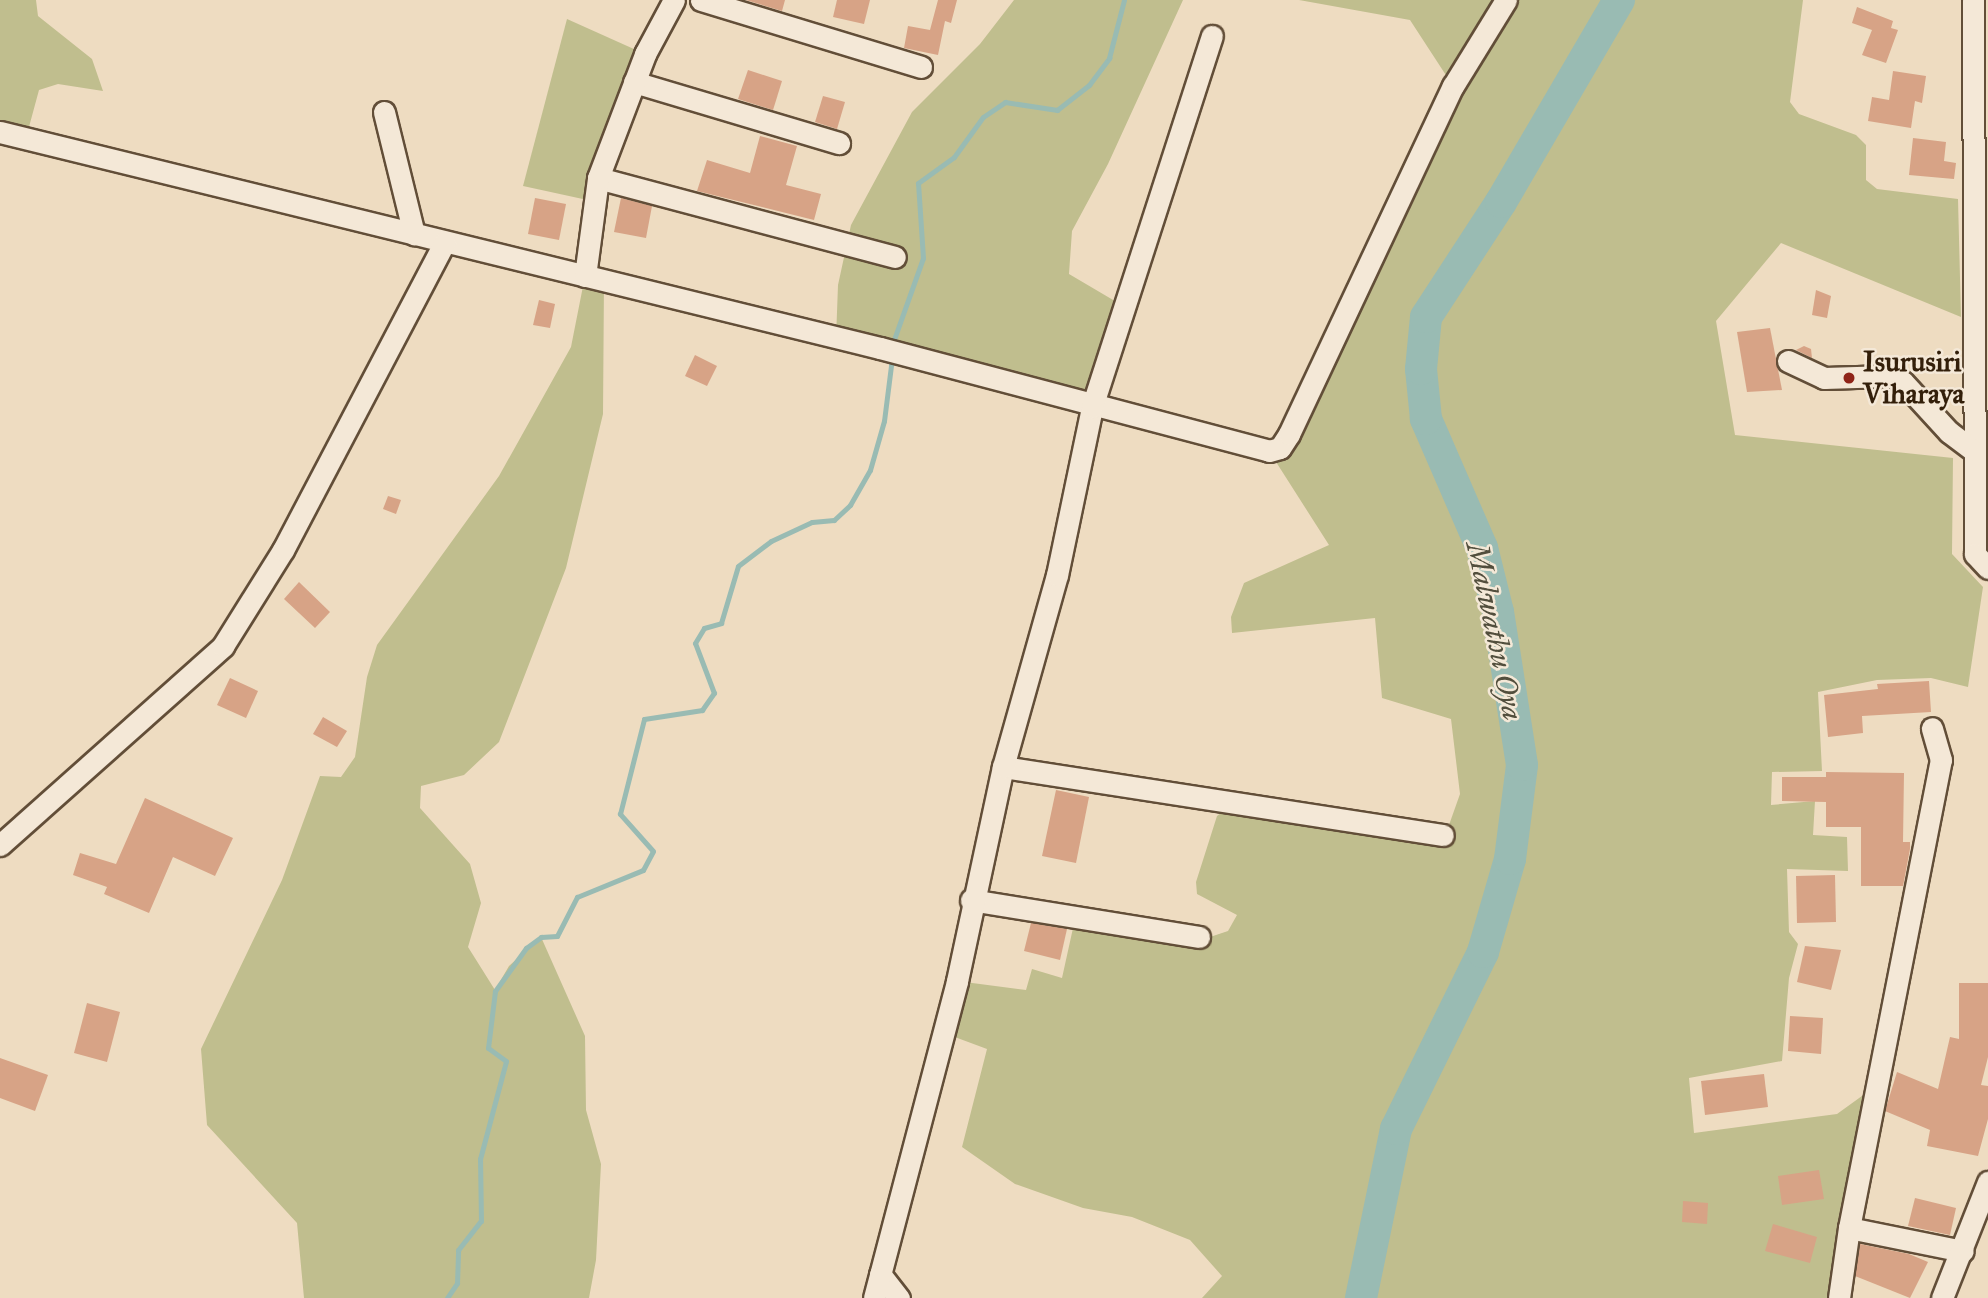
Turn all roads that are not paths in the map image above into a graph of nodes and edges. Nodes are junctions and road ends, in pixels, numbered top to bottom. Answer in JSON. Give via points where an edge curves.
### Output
{"nodes":[{"id":1,"x":674,"y":0,"type":"edge"},
{"id":2,"x":701,"y":0,"type":"edge"},
{"id":3,"x":1506,"y":0,"type":"edge"},
{"id":4,"x":1973,"y":0,"type":"edge"},
{"id":5,"x":1212,"y":36,"type":"dead end"},
{"id":6,"x":921,"y":67,"type":"dead end"},
{"id":7,"x":634,"y":82,"type":"junction"},
{"id":8,"x":384,"y":111,"type":"dead end"},
{"id":9,"x":0,"y":132,"type":"edge"},
{"id":10,"x":839,"y":143,"type":"dead end"},
{"id":11,"x":1980,"y":156,"type":"edge"},
{"id":12,"x":598,"y":178,"type":"junction"},
{"id":13,"x":414,"y":234,"type":"junction"},
{"id":14,"x":445,"y":242,"type":"junction"},
{"id":15,"x":895,"y":257,"type":"dead end"},
{"id":16,"x":585,"y":276,"type":"junction"},
{"id":17,"x":1788,"y":361,"type":"dead end"},
{"id":18,"x":1092,"y":407,"type":"junction"},
{"id":19,"x":1973,"y":450,"type":"junction"},
{"id":20,"x":1988,"y":568,"type":"edge"},
{"id":21,"x":1932,"y":728,"type":"dead end"},
{"id":22,"x":1003,"y":767,"type":"junction"},
{"id":23,"x":1443,"y":835,"type":"dead end"},
{"id":24,"x":0,"y":845,"type":"edge"},
{"id":25,"x":971,"y":900,"type":"junction"},
{"id":26,"x":1199,"y":937,"type":"dead end"},
{"id":27,"x":1988,"y":1182,"type":"edge"},
{"id":28,"x":1849,"y":1228,"type":"junction"},
{"id":29,"x":1964,"y":1251,"type":"junction"},
{"id":30,"x":880,"y":1274,"type":"junction"},
{"id":31,"x":874,"y":1298,"type":"edge"},
{"id":32,"x":900,"y":1298,"type":"edge"},
{"id":33,"x":1839,"y":1298,"type":"edge"},
{"id":34,"x":1942,"y":1298,"type":"edge"}],
"edges":[{"from":1,"to":7,"type":"street"},
{"from":2,"to":6,"type":"street"},
{"from":3,"to":18,"type":"street","via":[[1453,86],[1280,448],[1269,451]]},
{"from":4,"to":11,"type":"street"},
{"from":5,"to":18,"type":"street"},
{"from":7,"to":10,"type":"street"},
{"from":7,"to":12,"type":"street"},
{"from":8,"to":13,"type":"street"},
{"from":9,"to":13,"type":"street"},
{"from":11,"to":19,"type":"street"},
{"from":12,"to":15,"type":"street"},
{"from":12,"to":16,"type":"street"},
{"from":13,"to":14,"type":"street"},
{"from":14,"to":16,"type":"street"},
{"from":14,"to":24,"type":"street","via":[[283,550],[223,646]]},
{"from":16,"to":18,"type":"street","via":[[880,348]]},
{"from":17,"to":19,"type":"street","via":[[1824,379],[1889,376],[1903,382],[1949,432]]},
{"from":18,"to":22,"type":"street","via":[[1058,575]]},
{"from":19,"to":20,"type":"street","via":[[1975,554]]},
{"from":21,"to":28,"type":"street","via":[[1941,760]]},
{"from":22,"to":23,"type":"street"},
{"from":22,"to":25,"type":"street"},
{"from":25,"to":26,"type":"street"},
{"from":25,"to":30,"type":"street","via":[[957,981]]},
{"from":27,"to":29,"type":"street"},
{"from":28,"to":29,"type":"street"},
{"from":28,"to":33,"type":"street"},
{"from":29,"to":34,"type":"street"},
{"from":30,"to":31,"type":"street"},
{"from":30,"to":32,"type":"street"}]}
